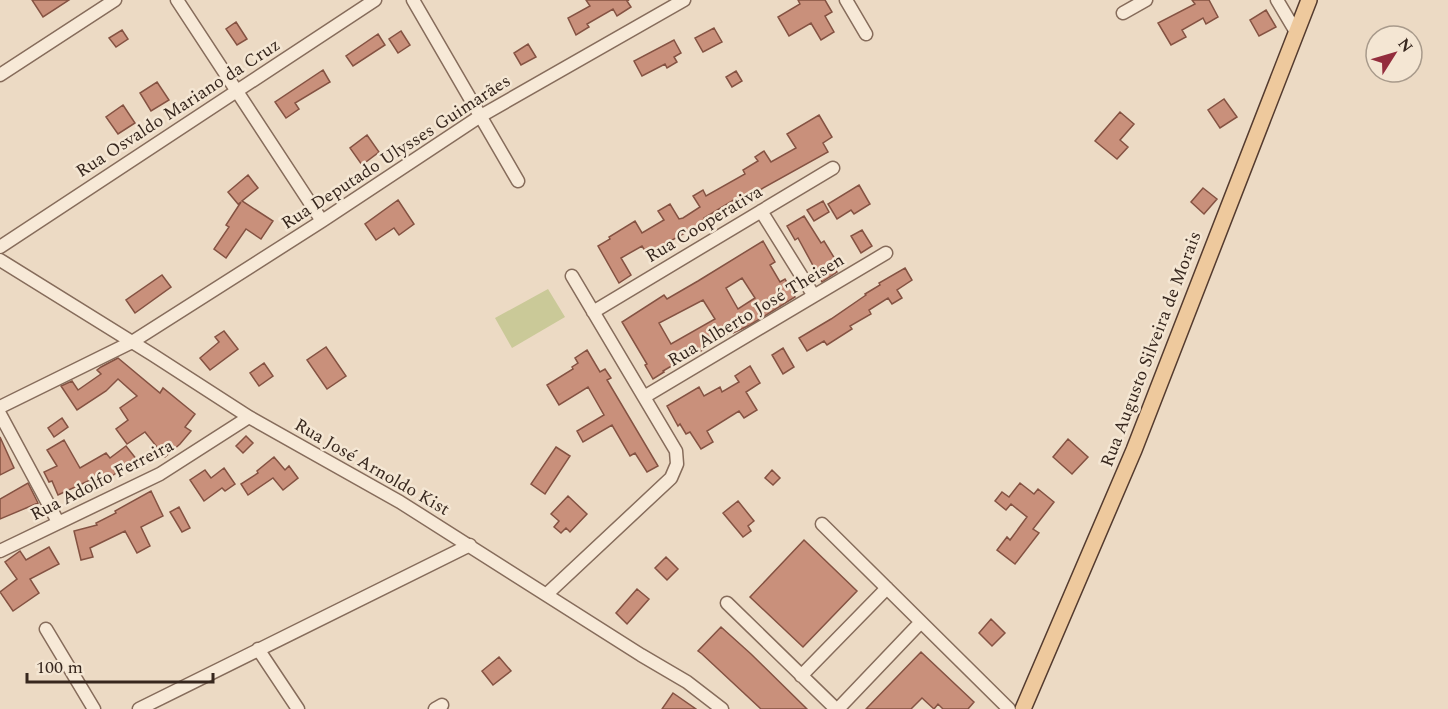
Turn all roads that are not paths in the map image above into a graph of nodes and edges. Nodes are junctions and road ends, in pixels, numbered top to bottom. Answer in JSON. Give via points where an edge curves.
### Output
{"nodes":[{"id":1,"x":115,"y":0,"type":"edge"},
{"id":2,"x":177,"y":0,"type":"edge"},
{"id":3,"x":375,"y":0,"type":"edge"},
{"id":4,"x":413,"y":0,"type":"edge"},
{"id":5,"x":684,"y":0,"type":"edge"},
{"id":6,"x":846,"y":0,"type":"edge"},
{"id":7,"x":1146,"y":0,"type":"edge"},
{"id":8,"x":1277,"y":0,"type":"edge"},
{"id":9,"x":1309,"y":0,"type":"edge"},
{"id":10,"x":1123,"y":13,"type":"dead end"},
{"id":11,"x":1296,"y":32,"type":"junction"},
{"id":12,"x":866,"y":34,"type":"dead end"},
{"id":13,"x":0,"y":75,"type":"edge"},
{"id":14,"x":238,"y":90,"type":"junction"},
{"id":15,"x":480,"y":117,"type":"junction"},
{"id":16,"x":833,"y":168,"type":"dead end"},
{"id":17,"x":518,"y":181,"type":"dead end"},
{"id":18,"x":761,"y":211,"type":"junction"},
{"id":19,"x":322,"y":221,"type":"junction"},
{"id":20,"x":0,"y":247,"type":"edge"},
{"id":21,"x":886,"y":253,"type":"dead end"},
{"id":22,"x":0,"y":261,"type":"edge"},
{"id":23,"x":572,"y":276,"type":"dead end"},
{"id":24,"x":814,"y":296,"type":"junction"},
{"id":25,"x":593,"y":312,"type":"junction"},
{"id":26,"x":132,"y":342,"type":"junction"},
{"id":27,"x":644,"y":397,"type":"junction"},
{"id":28,"x":0,"y":407,"type":"edge"},
{"id":29,"x":0,"y":414,"type":"edge"},
{"id":30,"x":249,"y":417,"type":"junction"},
{"id":31,"x":58,"y":522,"type":"junction"},
{"id":32,"x":822,"y":524,"type":"dead end"},
{"id":33,"x":470,"y":545,"type":"junction"},
{"id":34,"x":0,"y":551,"type":"edge"},
{"id":35,"x":887,"y":588,"type":"junction"},
{"id":36,"x":547,"y":594,"type":"junction"},
{"id":37,"x":727,"y":603,"type":"dead end"},
{"id":38,"x":920,"y":623,"type":"junction"},
{"id":39,"x":46,"y":629,"type":"dead end"},
{"id":40,"x":258,"y":649,"type":"junction"},
{"id":41,"x":801,"y":676,"type":"junction"},
{"id":42,"x":94,"y":709,"type":"edge"},
{"id":43,"x":139,"y":709,"type":"edge"},
{"id":44,"x":298,"y":709,"type":"edge"},
{"id":45,"x":722,"y":709,"type":"edge"},
{"id":46,"x":837,"y":709,"type":"edge"},
{"id":47,"x":1009,"y":709,"type":"edge"},
{"id":48,"x":1023,"y":709,"type":"edge"}],
"edges":[{"from":1,"to":13,"type":"street"},
{"from":2,"to":14,"type":"street"},
{"from":3,"to":14,"type":"street","name":"Rua Osvaldo Mariano da Cruz"},
{"from":4,"to":15,"type":"street"},
{"from":5,"to":15,"type":"street","name":"Rua Deputado Ulysses Guimarães"},
{"from":6,"to":12,"type":"street"},
{"from":7,"to":10,"type":"street"},
{"from":8,"to":11,"type":"street"},
{"from":9,"to":11,"type":"main road","name":"Rua Augusto Silveira de Morais"},
{"from":11,"to":48,"type":"main road","name":"Rua Augusto Silveira de Morais","via":[[1134,450]]},
{"from":14,"to":19,"type":"street"},
{"from":14,"to":20,"type":"street","name":"Rua Osvaldo Mariano da Cruz"},
{"from":15,"to":17,"type":"street"},
{"from":15,"to":19,"type":"street","name":"Rua Deputado Ulysses Guimarães"},
{"from":16,"to":18,"type":"street","name":"Rua Cooperativa"},
{"from":18,"to":24,"type":"street"},
{"from":18,"to":25,"type":"street","name":"Rua Cooperativa"},
{"from":19,"to":26,"type":"street","name":"Rua Deputado Ulysses Guimarães"},
{"from":21,"to":24,"type":"street","name":"Rua Alberto José Theisen"},
{"from":22,"to":26,"type":"street","name":"Rua José Arnoldo Kist"},
{"from":23,"to":25,"type":"street"},
{"from":24,"to":27,"type":"street","name":"Rua Alberto José Theisen"},
{"from":25,"to":27,"type":"street"},
{"from":26,"to":28,"type":"street","name":"Rua Deputado Ulysses Guimarães"},
{"from":26,"to":30,"type":"street","name":"Rua José Arnoldo Kist"},
{"from":27,"to":36,"type":"street","via":[[676,451],[677,464],[671,478]]},
{"from":29,"to":31,"type":"street"},
{"from":30,"to":31,"type":"street","name":"Rua Adolfo Ferreira","via":[[160,474]]},
{"from":30,"to":33,"type":"street","name":"Rua José Arnoldo Kist"},
{"from":31,"to":34,"type":"street","name":"Rua Adolfo Ferreira"},
{"from":32,"to":35,"type":"street"},
{"from":33,"to":36,"type":"street","name":"Rua José Arnoldo Kist"},
{"from":33,"to":40,"type":"street"},
{"from":35,"to":38,"type":"street"},
{"from":35,"to":41,"type":"street"},
{"from":36,"to":45,"type":"street","name":"Rua José Arnoldo Kist","via":[[687,682]]},
{"from":37,"to":41,"type":"street"},
{"from":38,"to":46,"type":"street"},
{"from":38,"to":47,"type":"street"},
{"from":39,"to":42,"type":"street"},
{"from":40,"to":43,"type":"street"},
{"from":40,"to":44,"type":"street"},
{"from":41,"to":46,"type":"street"}]}
